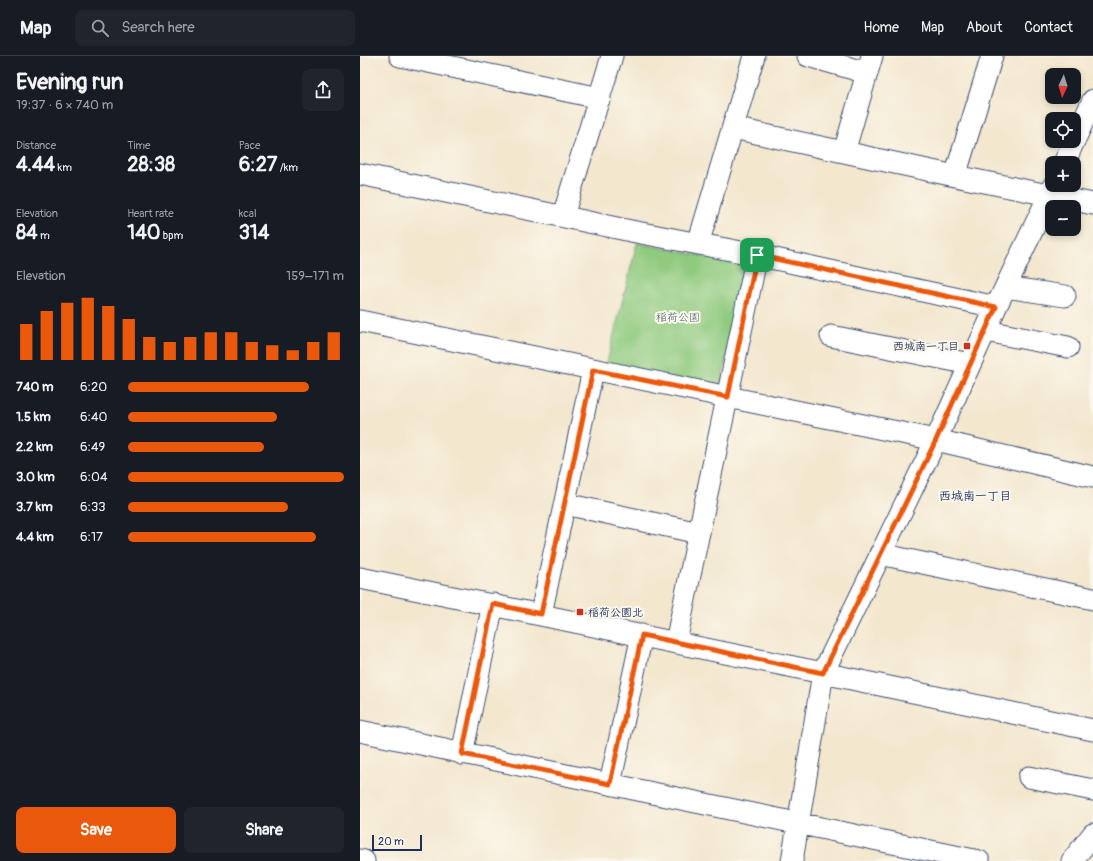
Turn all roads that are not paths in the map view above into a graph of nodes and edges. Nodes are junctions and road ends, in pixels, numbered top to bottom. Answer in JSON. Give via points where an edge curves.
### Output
{"nodes":[{"id":1,"x":400,"y":56,"type":"edge"},
{"id":2,"x":612,"y":56,"type":"edge"},
{"id":3,"x":754,"y":56,"type":"edge"},
{"id":4,"x":808,"y":56,"type":"edge"},
{"id":5,"x":992,"y":56,"type":"edge"},
{"id":6,"x":870,"y":65,"type":"edge"},
{"id":7,"x":600,"y":98,"type":"junction"},
{"id":8,"x":1093,"y":100,"type":"edge"},
{"id":9,"x":733,"y":128,"type":"junction"},
{"id":10,"x":844,"y":152,"type":"junction"},
{"id":11,"x":1067,"y":156,"type":"edge"},
{"id":12,"x":360,"y":174,"type":"edge"},
{"id":13,"x":955,"y":176,"type":"junction"},
{"id":14,"x":1045,"y":189,"type":"edge"},
{"id":15,"x":1051,"y":192,"type":"edge"},
{"id":16,"x":1058,"y":192,"type":"edge"},
{"id":17,"x":1093,"y":204,"type":"edge"},
{"id":18,"x":563,"y":216,"type":"junction"},
{"id":19,"x":698,"y":244,"type":"junction"},
{"id":20,"x":757,"y":255,"type":"junction"},
{"id":21,"x":1006,"y":287,"type":"junction"},
{"id":22,"x":1065,"y":296,"type":"dead end"},
{"id":23,"x":996,"y":307,"type":"junction"},
{"id":24,"x":360,"y":321,"type":"edge"},
{"id":25,"x":986,"y":331,"type":"junction"},
{"id":26,"x":831,"y":336,"type":"dead end"},
{"id":27,"x":1068,"y":347,"type":"dead end"},
{"id":28,"x":970,"y":364,"type":"junction"},
{"id":29,"x":593,"y":370,"type":"junction"},
{"id":30,"x":728,"y":397,"type":"junction"},
{"id":31,"x":936,"y":440,"type":"junction"},
{"id":32,"x":1093,"y":477,"type":"edge"},
{"id":33,"x":565,"y":504,"type":"junction"},
{"id":34,"x":699,"y":533,"type":"junction"},
{"id":35,"x":880,"y":554,"type":"junction"},
{"id":36,"x":360,"y":578,"type":"edge"},
{"id":37,"x":1093,"y":599,"type":"edge"},
{"id":38,"x":493,"y":604,"type":"junction"},
{"id":39,"x":541,"y":614,"type":"junction"},
{"id":40,"x":642,"y":635,"type":"junction"},
{"id":41,"x":676,"y":642,"type":"junction"},
{"id":42,"x":823,"y":673,"type":"junction"},
{"id":43,"x":1093,"y":730,"type":"edge"},
{"id":44,"x":360,"y":731,"type":"edge"},
{"id":45,"x":462,"y":754,"type":"junction"},
{"id":46,"x":1029,"y":777,"type":"dead end"},
{"id":47,"x":610,"y":784,"type":"junction"},
{"id":48,"x":1093,"y":790,"type":"edge"},
{"id":49,"x":798,"y":822,"type":"junction"},
{"id":50,"x":1093,"y":834,"type":"edge"},
{"id":51,"x":360,"y":860,"type":"edge"},
{"id":52,"x":364,"y":861,"type":"edge"},
{"id":53,"x":792,"y":861,"type":"edge"},
{"id":54,"x":979,"y":861,"type":"edge"},
{"id":55,"x":1072,"y":861,"type":"edge"}],
"edges":[{"from":1,"to":7,"type":"street"},
{"from":2,"to":7,"type":"street"},
{"from":3,"to":9,"type":"street"},
{"from":4,"to":6,"type":"street"},
{"from":5,"to":13,"type":"street"},
{"from":6,"to":10,"type":"street"},
{"from":7,"to":18,"type":"street"},
{"from":8,"to":11,"type":"street"},
{"from":9,"to":10,"type":"street"},
{"from":9,"to":19,"type":"street"},
{"from":10,"to":13,"type":"street"},
{"from":12,"to":18,"type":"street"},
{"from":13,"to":14,"type":"street"},
{"from":15,"to":21,"type":"street"},
{"from":16,"to":17,"type":"street"},
{"from":18,"to":19,"type":"street"},
{"from":19,"to":20,"type":"street"},
{"from":20,"to":23,"type":"street"},
{"from":20,"to":30,"type":"street"},
{"from":21,"to":22,"type":"street"},
{"from":21,"to":23,"type":"street"},
{"from":23,"to":25,"type":"street"},
{"from":24,"to":29,"type":"street"},
{"from":25,"to":27,"type":"street"},
{"from":25,"to":28,"type":"street"},
{"from":26,"to":28,"type":"street"},
{"from":28,"to":31,"type":"street"},
{"from":29,"to":30,"type":"street"},
{"from":29,"to":33,"type":"street"},
{"from":30,"to":31,"type":"street"},
{"from":30,"to":34,"type":"street"},
{"from":31,"to":32,"type":"street"},
{"from":31,"to":35,"type":"street"},
{"from":33,"to":34,"type":"street"},
{"from":33,"to":39,"type":"street"},
{"from":34,"to":41,"type":"street"},
{"from":35,"to":37,"type":"street"},
{"from":35,"to":42,"type":"street"},
{"from":36,"to":38,"type":"street"},
{"from":38,"to":39,"type":"street"},
{"from":38,"to":45,"type":"street"},
{"from":39,"to":40,"type":"street"},
{"from":40,"to":41,"type":"street"},
{"from":40,"to":47,"type":"street"},
{"from":41,"to":42,"type":"street"},
{"from":42,"to":43,"type":"street"},
{"from":42,"to":49,"type":"street"},
{"from":44,"to":45,"type":"street"},
{"from":45,"to":47,"type":"street"},
{"from":46,"to":48,"type":"street"},
{"from":47,"to":49,"type":"street"},
{"from":49,"to":53,"type":"street"},
{"from":49,"to":54,"type":"street"},
{"from":50,"to":55,"type":"street"},
{"from":51,"to":52,"type":"street"}]}
